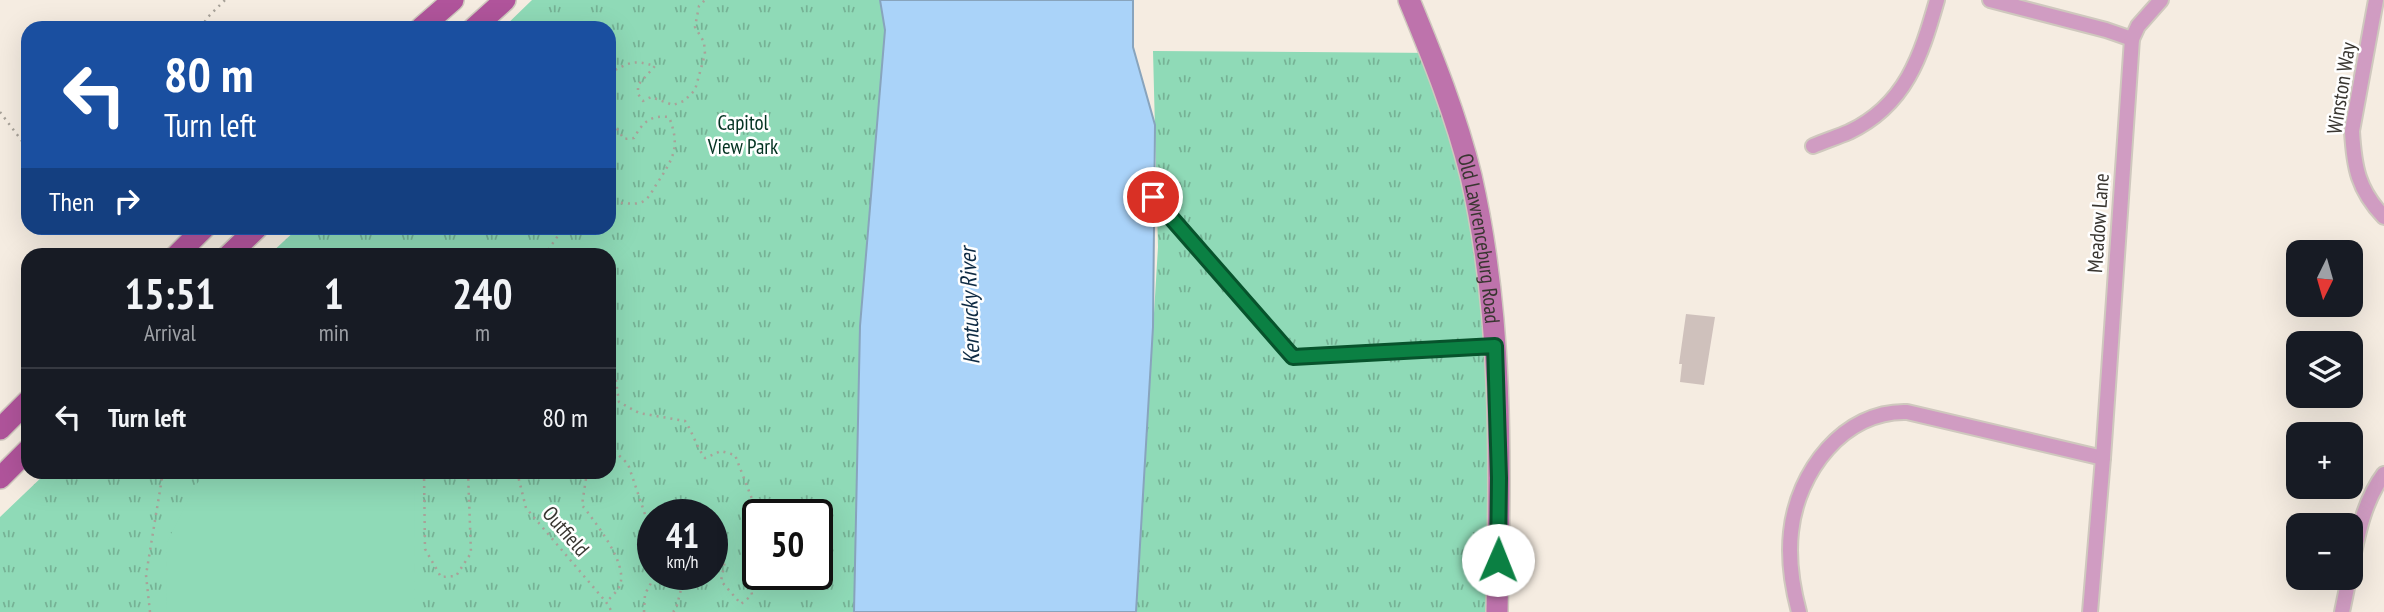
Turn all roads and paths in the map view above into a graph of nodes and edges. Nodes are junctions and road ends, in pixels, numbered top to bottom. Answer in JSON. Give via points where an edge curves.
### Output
{"nodes":[{"id":1,"x":225,"y":0,"type":"edge"},
{"id":2,"x":453,"y":0,"type":"edge"},
{"id":3,"x":505,"y":0,"type":"edge"},
{"id":4,"x":705,"y":0,"type":"edge"},
{"id":5,"x":1409,"y":0,"type":"edge"},
{"id":6,"x":1937,"y":0,"type":"edge"},
{"id":7,"x":1990,"y":0,"type":"edge"},
{"id":8,"x":2161,"y":0,"type":"edge"},
{"id":9,"x":2376,"y":0,"type":"edge"},
{"id":10,"x":205,"y":21,"type":"edge"},
{"id":11,"x":429,"y":21,"type":"edge"},
{"id":12,"x":482,"y":21,"type":"edge"},
{"id":13,"x":2132,"y":39,"type":"junction"},
{"id":14,"x":616,"y":69,"type":"edge"},
{"id":15,"x":0,"y":112,"type":"edge"},
{"id":16,"x":616,"y":127,"type":"edge"},
{"id":17,"x":21,"y":140,"type":"edge"},
{"id":18,"x":1813,"y":146,"type":"dead end"},
{"id":19,"x":1153,"y":197,"type":"dead end"},
{"id":20,"x":616,"y":202,"type":"edge"},
{"id":21,"x":2384,"y":217,"type":"edge"},
{"id":22,"x":197,"y":235,"type":"edge"},
{"id":23,"x":250,"y":235,"type":"edge"},
{"id":24,"x":184,"y":248,"type":"edge"},
{"id":25,"x":236,"y":248,"type":"edge"},
{"id":26,"x":1495,"y":346,"type":"junction"},
{"id":27,"x":616,"y":381,"type":"edge"},
{"id":28,"x":21,"y":408,"type":"edge"},
{"id":29,"x":0,"y":429,"type":"edge"},
{"id":30,"x":616,"y":453,"type":"edge"},
{"id":31,"x":21,"y":457,"type":"edge"},
{"id":32,"x":2103,"y":458,"type":"junction"},
{"id":33,"x":2384,"y":474,"type":"edge"},
{"id":34,"x":0,"y":478,"type":"edge"},
{"id":35,"x":162,"y":479,"type":"edge"},
{"id":36,"x":424,"y":479,"type":"edge"},
{"id":37,"x":468,"y":479,"type":"edge"},
{"id":38,"x":519,"y":479,"type":"edge"},
{"id":39,"x":586,"y":479,"type":"edge"},
{"id":40,"x":640,"y":499,"type":"edge"},
{"id":41,"x":2363,"y":521,"type":"edge"},
{"id":42,"x":728,"y":589,"type":"edge"},
{"id":43,"x":647,"y":590,"type":"edge"},
{"id":44,"x":681,"y":590,"type":"edge"},
{"id":45,"x":2347,"y":590,"type":"edge"},
{"id":46,"x":606,"y":602,"type":"junction"},
{"id":47,"x":150,"y":612,"type":"edge"},
{"id":48,"x":612,"y":612,"type":"edge"},
{"id":49,"x":644,"y":612,"type":"edge"},
{"id":50,"x":673,"y":612,"type":"edge"},
{"id":51,"x":1497,"y":612,"type":"edge"},
{"id":52,"x":1799,"y":612,"type":"edge"},
{"id":53,"x":2090,"y":612,"type":"edge"},
{"id":54,"x":2343,"y":612,"type":"edge"}],
"edges":[{"from":1,"to":10,"type":"path"},
{"from":2,"to":11,"type":"main road"},
{"from":3,"to":12,"type":"main road"},
{"from":4,"to":14,"type":"path","via":[[699,6],[695,27],[705,54],[695,90],[684,101],[673,106],[650,97],[643,102],[638,85],[654,66],[638,61]]},
{"from":5,"to":26,"type":"main road","name":"Old Lawrenceburg Road","via":[[1448,99],[1471,176],[1487,264]]},
{"from":6,"to":18,"type":"street","via":[[1913,71],[1896,97],[1850,131]]},
{"from":7,"to":13,"type":"street"},
{"from":8,"to":13,"type":"street"},
{"from":9,"to":21,"type":"street","name":"Winston Way","via":[[2353,138],[2357,175]]},
{"from":13,"to":32,"type":"street","name":"Meadow Lane"},
{"from":15,"to":17,"type":"path"},
{"from":16,"to":20,"type":"path","via":[[624,139],[634,138],[640,127],[656,116],[669,117],[674,148],[672,161],[646,201]]},
{"from":19,"to":26,"type":"lane","via":[[1293,357]]},
{"from":22,"to":24,"type":"main road"},
{"from":23,"to":25,"type":"main road"},
{"from":26,"to":51,"type":"main road","name":"Old Lawrenceburg Road"},
{"from":27,"to":42,"type":"path","via":[[619,402],[639,413],[685,421],[705,458],[721,451],[735,455],[752,499],[744,543],[752,595],[741,604]]},
{"from":28,"to":29,"type":"main road"},
{"from":30,"to":40,"type":"path","via":[[628,464]]},
{"from":31,"to":34,"type":"main road"},
{"from":32,"to":52,"type":"street","via":[[1907,412],[1889,411],[1856,423],[1819,460],[1794,511],[1790,560]]},
{"from":32,"to":53,"type":"street","name":"Meadow Lane"},
{"from":33,"to":41,"type":"street","via":[[2375,485]]},
{"from":35,"to":47,"type":"path","via":[[146,575]]},
{"from":36,"to":37,"type":"path","via":[[425,549],[441,577],[456,576],[471,553]]},
{"from":38,"to":46,"type":"path","name":"Outfield","via":[[526,508]]},
{"from":39,"to":46,"type":"path","via":[[582,505],[606,537],[623,575],[620,588]]},
{"from":43,"to":49,"type":"path"},
{"from":44,"to":50,"type":"path"},
{"from":45,"to":54,"type":"street"},
{"from":46,"to":48,"type":"path","name":"Outfield"}]}
